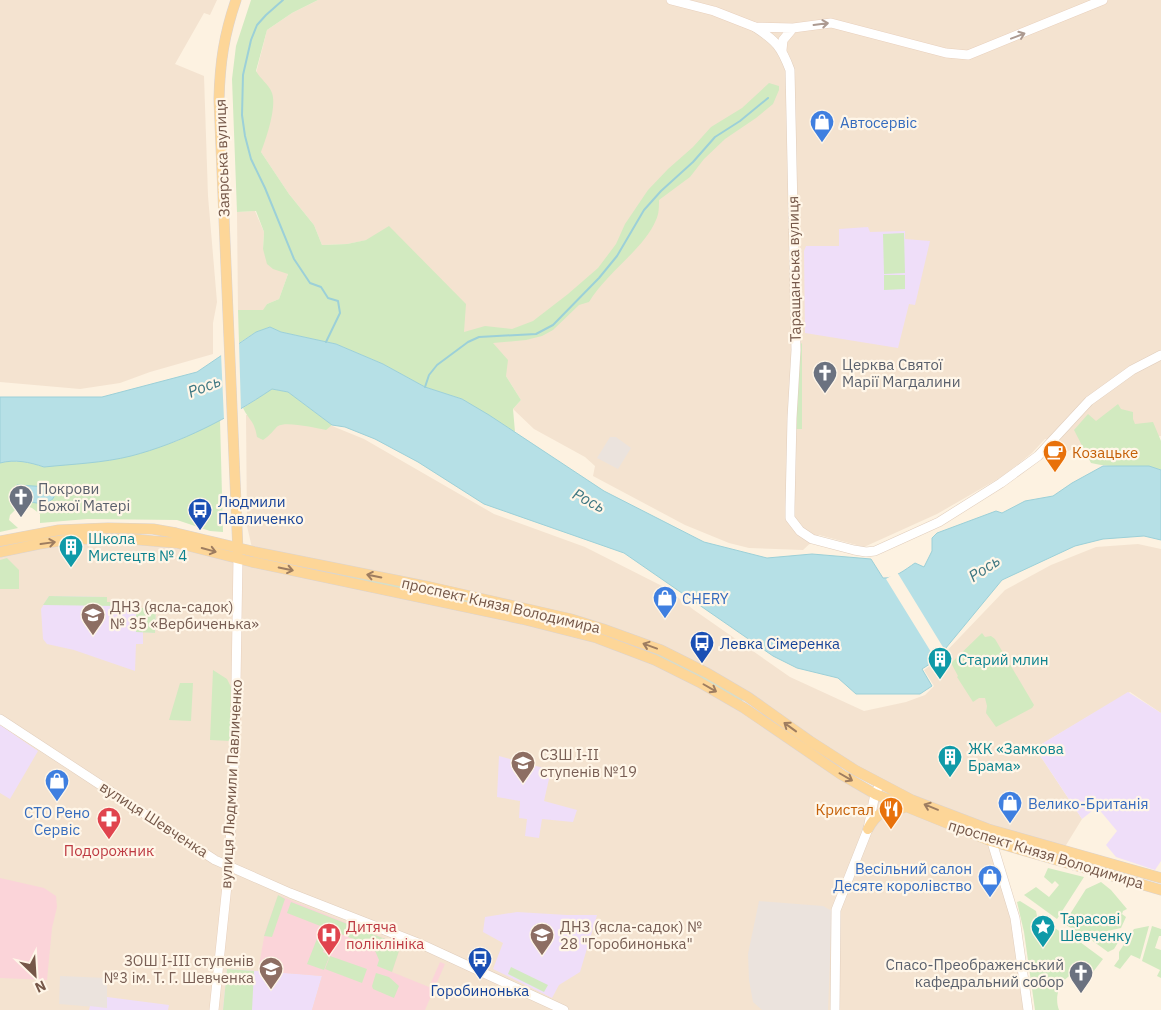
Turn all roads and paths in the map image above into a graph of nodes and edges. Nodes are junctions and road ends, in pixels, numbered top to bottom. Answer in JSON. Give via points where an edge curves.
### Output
{"nodes":[{"id":1,"x":236,"y":0,"type":"edge"},
{"id":2,"x":672,"y":0,"type":"edge"},
{"id":3,"x":1103,"y":0,"type":"edge"},
{"id":4,"x":755,"y":27,"type":"junction"},
{"id":5,"x":793,"y":28,"type":"junction"},
{"id":6,"x":782,"y":50,"type":"junction"},
{"id":7,"x":1161,"y":355,"type":"edge"},
{"id":8,"x":0,"y":541,"type":"edge"},
{"id":9,"x":0,"y":552,"type":"edge"},
{"id":10,"x":238,"y":553,"type":"junction"},
{"id":11,"x":0,"y":718,"type":"edge"},
{"id":12,"x":880,"y":784,"type":"junction"},
{"id":13,"x":875,"y":794,"type":"junction"},
{"id":14,"x":910,"y":809,"type":"junction"},
{"id":15,"x":868,"y":829,"type":"junction"},
{"id":16,"x":988,"y":829,"type":"junction"},
{"id":17,"x":991,"y":840,"type":"junction"},
{"id":18,"x":229,"y":866,"type":"junction"},
{"id":19,"x":1161,"y":878,"type":"edge"},
{"id":20,"x":1161,"y":890,"type":"edge"},
{"id":21,"x":214,"y":1010,"type":"edge"},
{"id":22,"x":564,"y":1010,"type":"edge"},
{"id":23,"x":835,"y":1010,"type":"edge"},
{"id":24,"x":1028,"y":1010,"type":"edge"}],
"edges":[{"from":1,"to":10,"type":"main road","name":"Заярська вулиця","via":[[226,29],[219,92]]},
{"from":2,"to":4,"type":"street","name":"Таращанська вулиця","via":[[714,11]]},
{"from":5,"to":3,"type":"street","one_way":true,"via":[[831,23],[968,56]]},
{"from":4,"to":5,"type":"street"},
{"from":4,"to":6,"type":"street","name":"Таращанська вулиця","via":[[772,38]]},
{"from":5,"to":6,"type":"street","via":[[783,40]]},
{"from":6,"to":7,"type":"street","name":"Таращанська вулиця","via":[[790,70],[796,350],[790,518],[800,530],[812,539],[866,552],[876,551],[939,522],[1038,456],[1089,402],[1124,376]]},
{"from":8,"to":10,"type":"main road","name":"проспект Князя Володимира","via":[[60,530],[153,529]]},
{"from":9,"to":10,"type":"main road","name":"проспект Князя Володимира","one_way":true,"via":[[72,539],[130,539]]},
{"from":12,"to":10,"type":"main road","name":"проспект Князя Володимира","one_way":true,"via":[[707,673],[661,650],[603,629],[546,613]]},
{"from":10,"to":13,"type":"main road","name":"проспект Князя Володимира","one_way":true,"via":[[597,638],[655,660],[699,682]]},
{"from":10,"to":18,"type":"street","name":"вулиця Людмили Павличенко","via":[[235,745]]},
{"from":11,"to":18,"type":"street","name":"вулиця Шевченка"},
{"from":12,"to":13,"type":"street"},
{"from":16,"to":12,"type":"main road","name":"проспект Князя Володимира","one_way":true},
{"from":13,"to":14,"type":"main road","name":"проспект Князя Володимира"},
{"from":13,"to":15,"type":"street"},
{"from":14,"to":15,"type":"main road","via":[[883,812],[876,816]]},
{"from":14,"to":17,"type":"main road","name":"проспект Князя Володимира"},
{"from":15,"to":23,"type":"street","via":[[836,910]]},
{"from":16,"to":17,"type":"street"},
{"from":16,"to":19,"type":"main road","name":"проспект Князя Володимира"},
{"from":17,"to":20,"type":"main road","name":"проспект Князя Володимира"},
{"from":17,"to":24,"type":"street","via":[[1015,918]]},
{"from":18,"to":21,"type":"street","name":"вулиця Людмили Павличенко"},
{"from":18,"to":22,"type":"street","name":"вулиця Шевченка","via":[[423,945]]}]}
